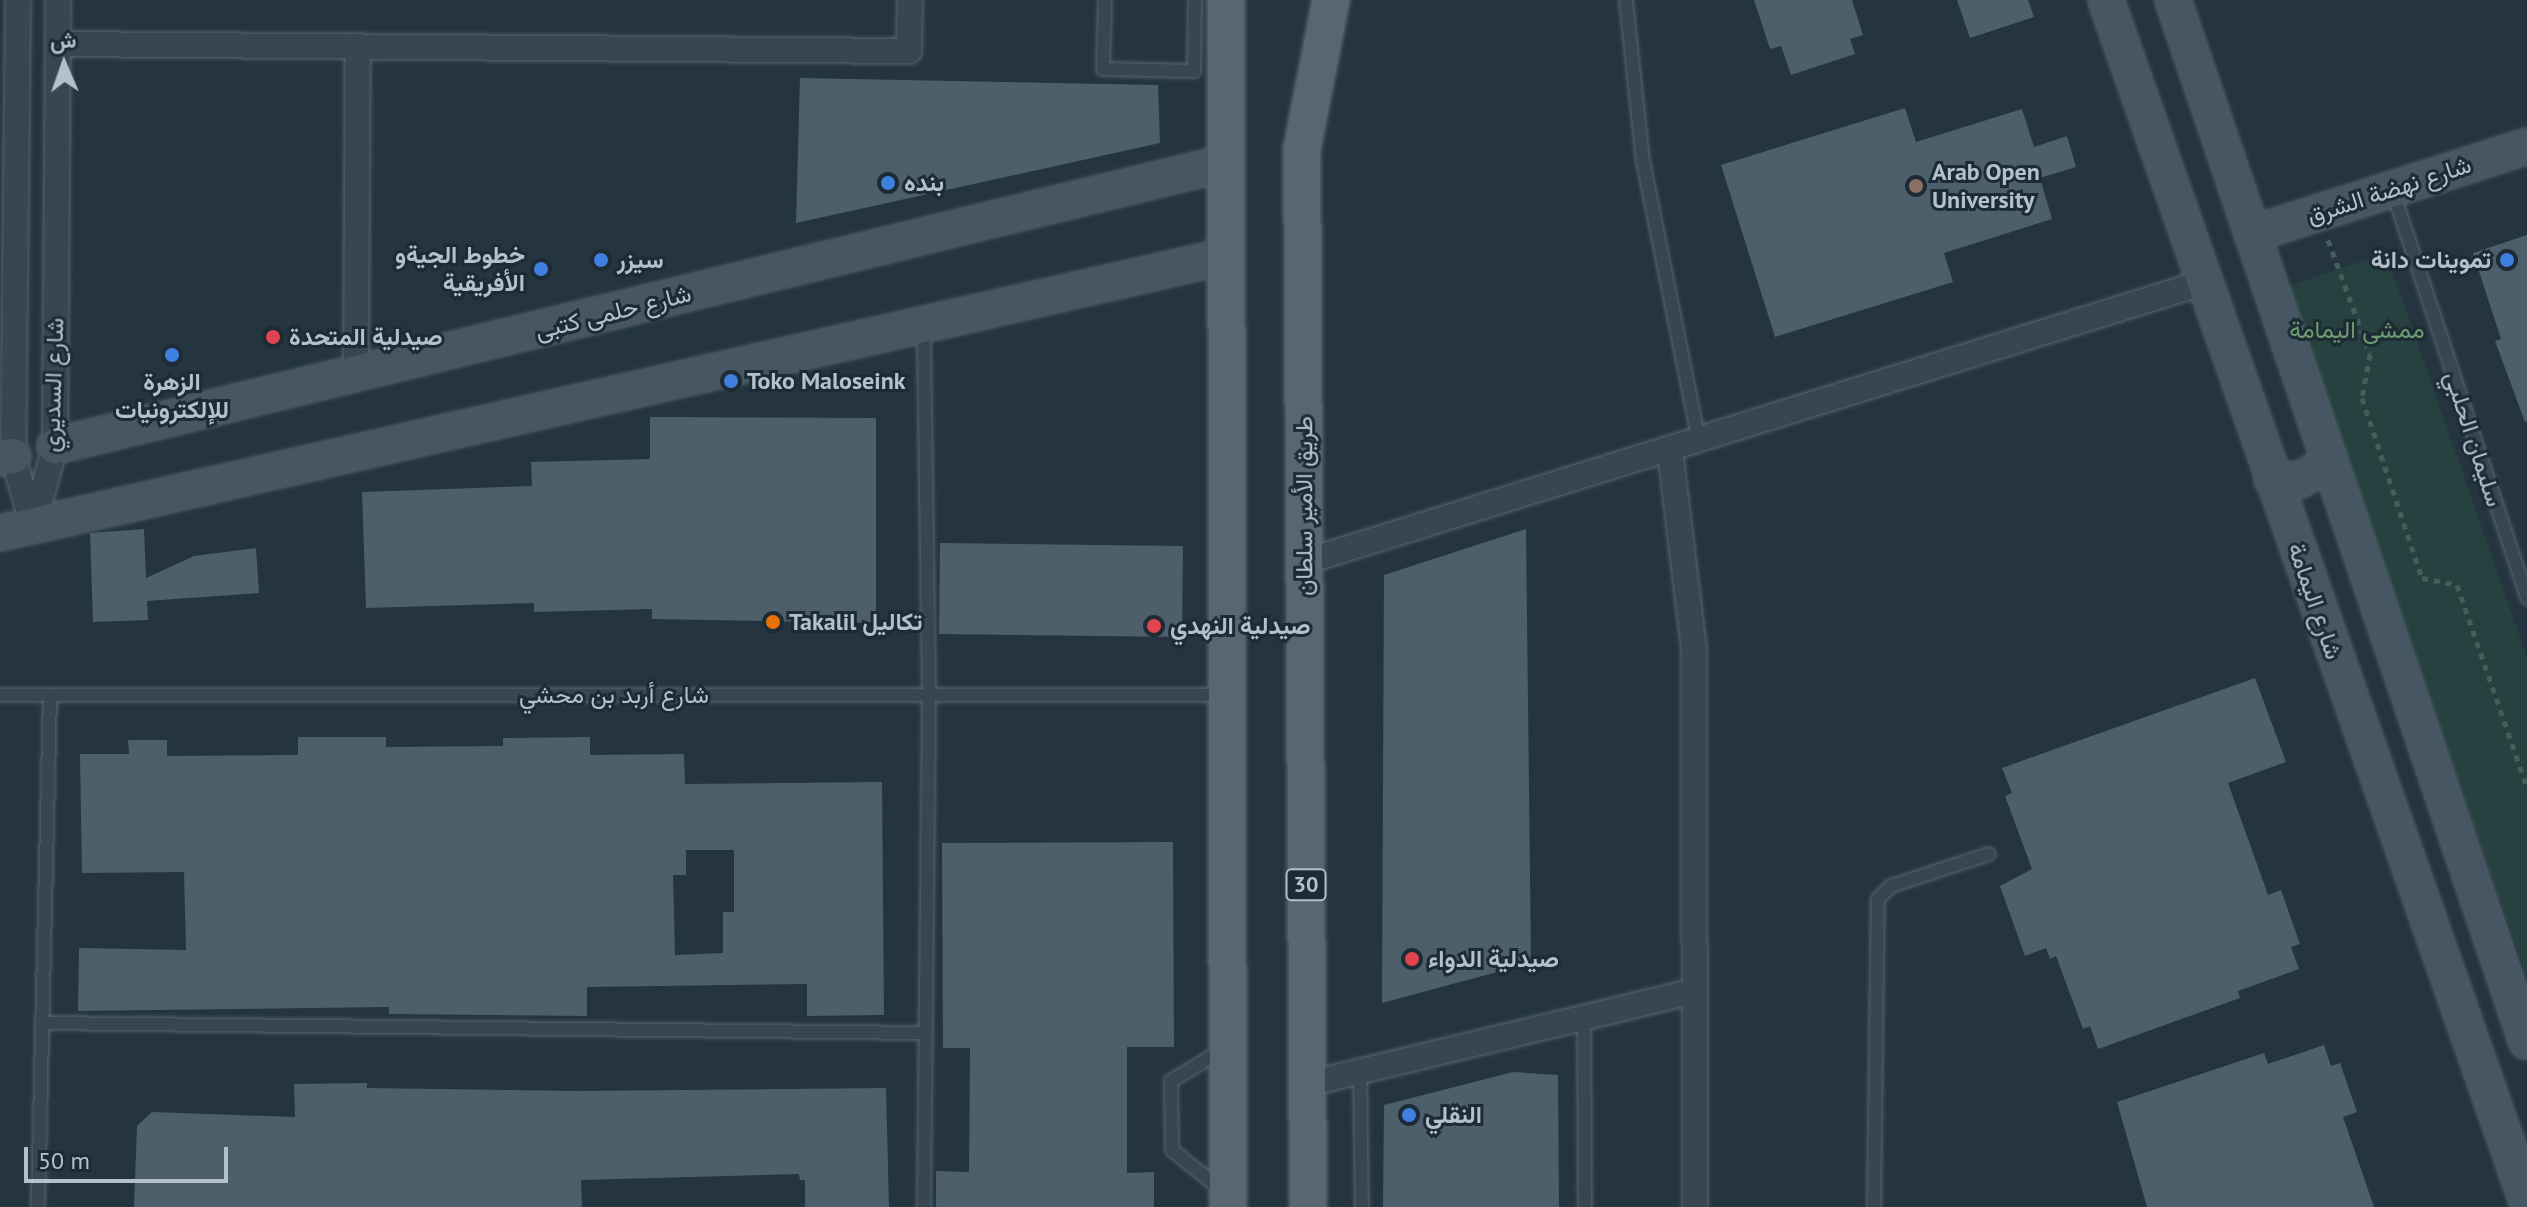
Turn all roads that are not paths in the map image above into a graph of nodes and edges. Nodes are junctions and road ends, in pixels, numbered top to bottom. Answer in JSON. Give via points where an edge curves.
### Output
{"nodes":[{"id":1,"x":18,"y":0,"type":"edge"},
{"id":2,"x":58,"y":0,"type":"edge"},
{"id":3,"x":910,"y":0,"type":"edge"},
{"id":4,"x":1105,"y":0,"type":"edge"},
{"id":5,"x":1195,"y":0,"type":"edge"},
{"id":6,"x":1226,"y":0,"type":"edge"},
{"id":7,"x":1331,"y":0,"type":"edge"},
{"id":8,"x":1626,"y":0,"type":"edge"},
{"id":9,"x":2106,"y":0,"type":"edge"},
{"id":10,"x":2173,"y":0,"type":"edge"},
{"id":11,"x":58,"y":44,"type":"junction"},
{"id":12,"x":358,"y":46,"type":"junction"},
{"id":13,"x":1210,"y":63,"type":"junction"},
{"id":14,"x":2527,"y":146,"type":"edge"},
{"id":15,"x":1226,"y":163,"type":"junction"},
{"id":16,"x":2392,"y":189,"type":"junction"},
{"id":17,"x":2252,"y":234,"type":"junction"},
{"id":18,"x":1227,"y":256,"type":"junction"},
{"id":19,"x":2202,"y":283,"type":"junction"},
{"id":20,"x":924,"y":325,"type":"junction"},
{"id":21,"x":356,"y":374,"type":"junction"},
{"id":22,"x":1699,"y":442,"type":"junction"},
{"id":23,"x":55,"y":446,"type":"junction"},
{"id":24,"x":1670,"y":451,"type":"junction"},
{"id":25,"x":7,"y":457,"type":"edge"},
{"id":26,"x":2330,"y":462,"type":"junction"},
{"id":27,"x":2272,"y":479,"type":"junction"},
{"id":28,"x":33,"y":526,"type":"junction"},
{"id":29,"x":0,"y":533,"type":"edge"},
{"id":30,"x":2355,"y":543,"type":"junction"},
{"id":31,"x":2300,"y":559,"type":"junction"},
{"id":32,"x":1304,"y":562,"type":"junction"},
{"id":33,"x":2527,"y":598,"type":"edge"},
{"id":34,"x":0,"y":695,"type":"edge"},
{"id":35,"x":50,"y":695,"type":"junction"},
{"id":36,"x":929,"y":695,"type":"junction"},
{"id":37,"x":1228,"y":695,"type":"junction"},
{"id":38,"x":1989,"y":854,"type":"dead end"},
{"id":39,"x":1695,"y":991,"type":"junction"},
{"id":40,"x":1584,"y":1017,"type":"junction"},
{"id":41,"x":42,"y":1023,"type":"junction"},
{"id":42,"x":926,"y":1033,"type":"junction"},
{"id":43,"x":2527,"y":1042,"type":"edge"},
{"id":44,"x":1228,"y":1046,"type":"junction"},
{"id":45,"x":1360,"y":1069,"type":"junction"},
{"id":46,"x":1307,"y":1084,"type":"junction"},
{"id":47,"x":1228,"y":1201,"type":"edge"},
{"id":48,"x":2527,"y":1201,"type":"edge"},
{"id":49,"x":38,"y":1207,"type":"edge"},
{"id":50,"x":924,"y":1207,"type":"edge"},
{"id":51,"x":1308,"y":1207,"type":"edge"},
{"id":52,"x":1362,"y":1207,"type":"edge"},
{"id":53,"x":1585,"y":1207,"type":"edge"},
{"id":54,"x":1695,"y":1207,"type":"edge"},
{"id":55,"x":1874,"y":1207,"type":"edge"}],
"edges":[{"from":1,"to":25,"type":"street","name":"شارع السديري"},
{"from":2,"to":11,"type":"street","name":"شارع السديري"},
{"from":3,"to":12,"type":"street","via":[[909,51]]},
{"from":4,"to":13,"type":"lane","via":[[1103,69],[1194,71]]},
{"from":5,"to":13,"type":"lane"},
{"from":6,"to":13,"type":"main road"},
{"from":7,"to":32,"type":"main road","name":"طريق الأمير سلطان","number":"30","via":[[1302,149]]},
{"from":8,"to":22,"type":"lane","via":[[1643,161]]},
{"from":9,"to":19,"type":"street","name":"شارع اليمامة"},
{"from":10,"to":17,"type":"street"},
{"from":11,"to":12,"type":"street"},
{"from":11,"to":23,"type":"street","name":"شارع السديري"},
{"from":12,"to":21,"type":"street"},
{"from":13,"to":15,"type":"main road"},
{"from":14,"to":16,"type":"street","name":"شارع نهضة الشرق"},
{"from":15,"to":18,"type":"main road"},
{"from":15,"to":21,"type":"street","name":"شارع حلمى كتبى"},
{"from":16,"to":17,"type":"street","name":"شارع نهضة الشرق"},
{"from":16,"to":33,"type":"lane","name":"سليمان الحلبي"},
{"from":17,"to":26,"type":"street"},
{"from":18,"to":20,"type":"street"},
{"from":18,"to":37,"type":"main road"},
{"from":19,"to":22,"type":"street"},
{"from":19,"to":27,"type":"street","name":"شارع اليمامة"},
{"from":20,"to":28,"type":"street"},
{"from":20,"to":36,"type":"lane"},
{"from":21,"to":23,"type":"street","name":"شارع حلمى كتبى"},
{"from":22,"to":24,"type":"street"},
{"from":23,"to":25,"type":"street","name":"شارع حلمى كتبى"},
{"from":23,"to":28,"type":"street","name":"شارع السديري"},
{"from":24,"to":32,"type":"street"},
{"from":24,"to":39,"type":"street","via":[[1694,648]]},
{"from":25,"to":28,"type":"street","name":"شارع السديري"},
{"from":26,"to":27,"type":"street","via":[[2300,480]]},
{"from":26,"to":30,"type":"street"},
{"from":27,"to":31,"type":"street","name":"شارع اليمامة"},
{"from":28,"to":29,"type":"street"},
{"from":30,"to":31,"type":"street","via":[[2327,545]]},
{"from":30,"to":43,"type":"street"},
{"from":31,"to":48,"type":"street","name":"شارع اليمامة"},
{"from":32,"to":46,"type":"main road","name":"طريق الأمير سلطان","number":"30"},
{"from":34,"to":35,"type":"lane","name":"شارع أربد بن محشي"},
{"from":35,"to":36,"type":"lane","name":"شارع أربد بن محشي"},
{"from":35,"to":41,"type":"lane"},
{"from":36,"to":37,"type":"lane","name":"شارع أربد بن محشي"},
{"from":36,"to":42,"type":"lane"},
{"from":37,"to":44,"type":"main road"},
{"from":38,"to":55,"type":"lane","via":[[1891,886],[1878,899]]},
{"from":39,"to":40,"type":"street"},
{"from":39,"to":54,"type":"street"},
{"from":40,"to":45,"type":"street"},
{"from":40,"to":53,"type":"lane"},
{"from":41,"to":42,"type":"lane"},
{"from":41,"to":49,"type":"lane"},
{"from":42,"to":50,"type":"lane"},
{"from":44,"to":47,"type":"main road"},
{"from":44,"to":47,"type":"lane","via":[[1171,1081],[1172,1150]]},
{"from":45,"to":46,"type":"street"},
{"from":45,"to":52,"type":"lane"},
{"from":46,"to":51,"type":"main road","name":"طريق الأمير سلطان","number":"30"}]}
